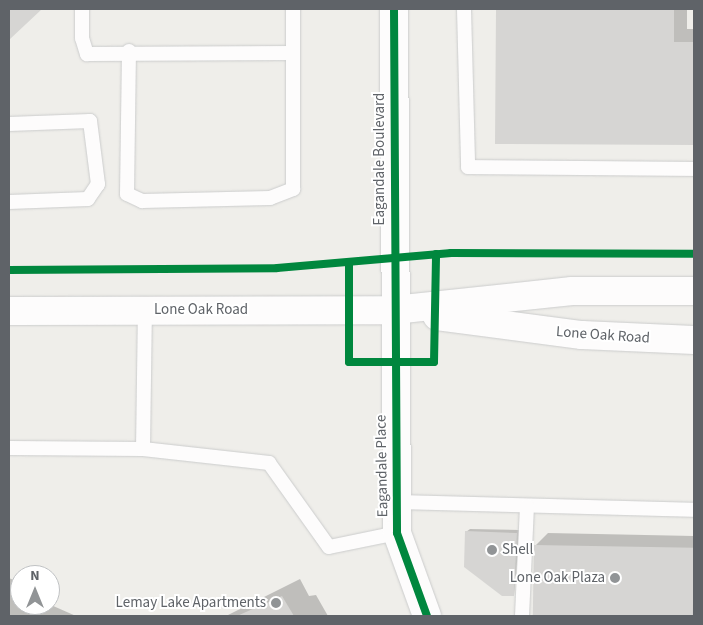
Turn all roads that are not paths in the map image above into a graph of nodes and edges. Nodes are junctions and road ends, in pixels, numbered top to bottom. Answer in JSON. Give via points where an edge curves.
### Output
{"nodes":[{"id":1,"x":82,"y":9,"type":"edge"},
{"id":2,"x":293,"y":9,"type":"edge"},
{"id":3,"x":394,"y":9,"type":"edge"},
{"id":4,"x":464,"y":9,"type":"edge"},
{"id":5,"x":129,"y":51,"type":"junction"},
{"id":6,"x":293,"y":53,"type":"junction"},
{"id":7,"x":9,"y":124,"type":"edge"},
{"id":8,"x":694,"y":169,"type":"edge"},
{"id":9,"x":9,"y":202,"type":"edge"},
{"id":10,"x":694,"y":291,"type":"edge"},
{"id":11,"x":9,"y":310,"type":"edge"},
{"id":12,"x":145,"y":310,"type":"junction"},
{"id":13,"x":394,"y":310,"type":"junction"},
{"id":14,"x":694,"y":340,"type":"edge"},
{"id":15,"x":9,"y":448,"type":"edge"},
{"id":16,"x":143,"y":449,"type":"junction"},
{"id":17,"x":396,"y":502,"type":"junction"},
{"id":18,"x":527,"y":506,"type":"junction"},
{"id":19,"x":694,"y":510,"type":"edge"},
{"id":20,"x":397,"y":532,"type":"junction"},
{"id":21,"x":427,"y":616,"type":"edge"},
{"id":22,"x":522,"y":616,"type":"edge"}],
"edges":[{"from":1,"to":5,"type":"lane","via":[[82,38],[87,54]]},
{"from":2,"to":6,"type":"lane"},
{"from":3,"to":13,"type":"main road","name":"Eagandale Boulevard"},
{"from":4,"to":8,"type":"lane","via":[[468,167]]},
{"from":5,"to":6,"type":"lane"},
{"from":5,"to":6,"type":"lane","via":[[127,194],[142,201],[270,198],[293,189]]},
{"from":7,"to":9,"type":"lane","via":[[90,121],[98,184],[88,199]]},
{"from":10,"to":13,"type":"main road","name":"Lone Oak Road","via":[[572,291]]},
{"from":11,"to":12,"type":"main road","name":"Lone Oak Road"},
{"from":12,"to":13,"type":"main road","name":"Lone Oak Road"},
{"from":12,"to":16,"type":"lane"},
{"from":13,"to":14,"type":"main road","name":"Lone Oak Road","via":[[582,335]]},
{"from":13,"to":17,"type":"main road","name":"Eagandale Place"},
{"from":15,"to":16,"type":"lane"},
{"from":16,"to":20,"type":"lane","via":[[269,463],[329,547]]},
{"from":17,"to":18,"type":"lane"},
{"from":17,"to":20,"type":"main road","name":"Eagandale Place"},
{"from":18,"to":19,"type":"lane"},
{"from":18,"to":22,"type":"lane"},
{"from":20,"to":21,"type":"main road","name":"Eagandale Place"}]}
